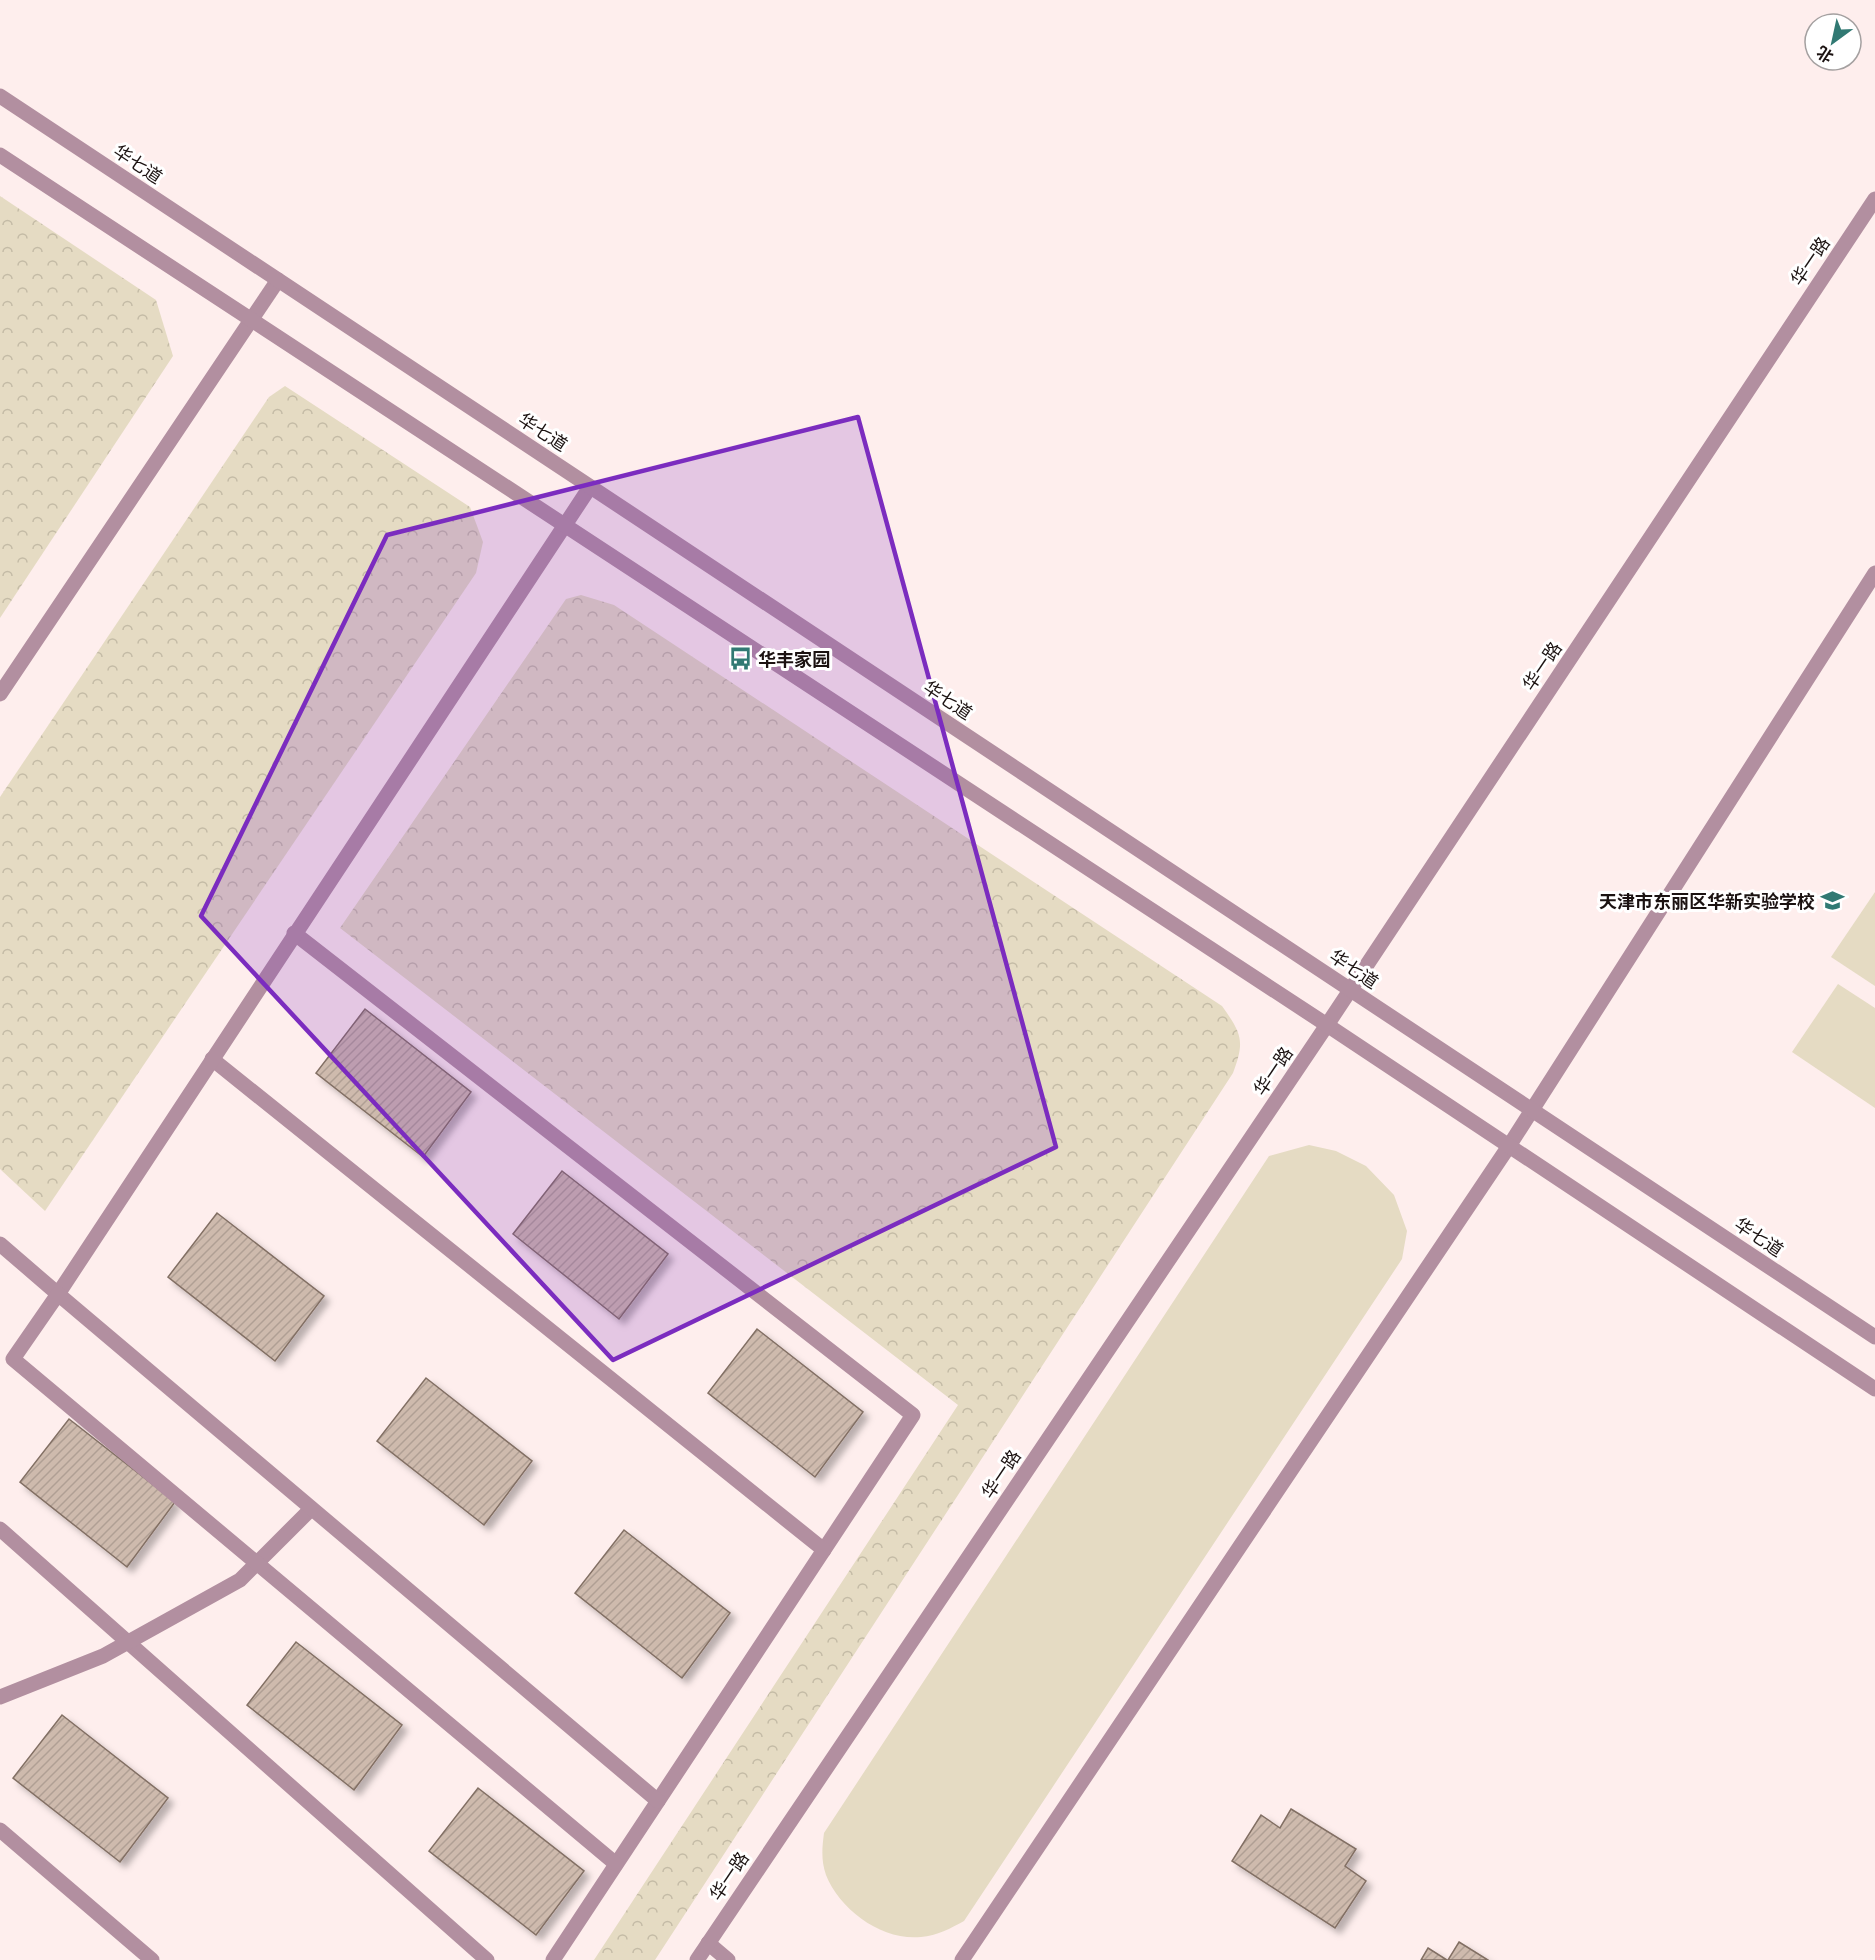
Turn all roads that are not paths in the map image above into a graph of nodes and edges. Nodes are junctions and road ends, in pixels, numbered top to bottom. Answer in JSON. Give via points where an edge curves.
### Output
{"nodes":[{"id":1,"x":0,"y":96,"type":"edge"},
{"id":2,"x":0,"y":155,"type":"edge"},
{"id":3,"x":1875,"y":199,"type":"edge"},
{"id":4,"x":278,"y":280,"type":"junction"},
{"id":5,"x":252,"y":320,"type":"junction"},
{"id":6,"x":590,"y":487,"type":"junction"},
{"id":7,"x":564,"y":526,"type":"junction"},
{"id":8,"x":1875,"y":573,"type":"edge"},
{"id":9,"x":0,"y":694,"type":"edge"},
{"id":10,"x":294,"y":933,"type":"junction"},
{"id":11,"x":1351,"y":990,"type":"junction"},
{"id":12,"x":1327,"y":1025,"type":"junction"},
{"id":13,"x":212,"y":1059,"type":"junction"},
{"id":14,"x":1532,"y":1110,"type":"junction"},
{"id":15,"x":1509,"y":1146,"type":"junction"},
{"id":16,"x":0,"y":1244,"type":"edge"},
{"id":17,"x":58,"y":1294,"type":"junction"},
{"id":18,"x":1875,"y":1337,"type":"edge"},
{"id":19,"x":1875,"y":1389,"type":"edge"},
{"id":20,"x":311,"y":1509,"type":"junction"},
{"id":21,"x":0,"y":1529,"type":"edge"},
{"id":22,"x":824,"y":1550,"type":"junction"},
{"id":23,"x":257,"y":1563,"type":"junction"},
{"id":24,"x":128,"y":1642,"type":"junction"},
{"id":25,"x":0,"y":1696,"type":"edge"},
{"id":26,"x":658,"y":1802,"type":"junction"},
{"id":27,"x":0,"y":1830,"type":"edge"},
{"id":28,"x":616,"y":1864,"type":"junction"},
{"id":29,"x":708,"y":1943,"type":"junction"},
{"id":30,"x":152,"y":1960,"type":"edge"},
{"id":31,"x":486,"y":1960,"type":"edge"},
{"id":32,"x":553,"y":1960,"type":"edge"},
{"id":33,"x":697,"y":1960,"type":"edge"},
{"id":34,"x":728,"y":1960,"type":"edge"},
{"id":35,"x":962,"y":1960,"type":"edge"}],
"edges":[{"from":1,"to":4,"type":"street","name":"华七道"},
{"from":2,"to":5,"type":"street"},
{"from":3,"to":11,"type":"street","name":"华一路"},
{"from":4,"to":5,"type":"street"},
{"from":4,"to":6,"type":"street","name":"华七道"},
{"from":5,"to":7,"type":"street"},
{"from":5,"to":9,"type":"street"},
{"from":6,"to":7,"type":"street"},
{"from":6,"to":11,"type":"street","name":"华七道"},
{"from":7,"to":10,"type":"street"},
{"from":7,"to":12,"type":"street"},
{"from":8,"to":14,"type":"street"},
{"from":10,"to":13,"type":"street"},
{"from":10,"to":22,"type":"street","via":[[913,1414]]},
{"from":11,"to":12,"type":"street","name":"华一路"},
{"from":11,"to":14,"type":"street","name":"华七道"},
{"from":12,"to":15,"type":"street"},
{"from":12,"to":29,"type":"street","name":"华一路"},
{"from":13,"to":17,"type":"street"},
{"from":13,"to":22,"type":"street"},
{"from":14,"to":15,"type":"street"},
{"from":14,"to":18,"type":"street","name":"华七道"},
{"from":15,"to":19,"type":"street"},
{"from":15,"to":35,"type":"street"},
{"from":16,"to":17,"type":"street"},
{"from":17,"to":20,"type":"street"},
{"from":17,"to":23,"type":"street","via":[[13,1359]]},
{"from":20,"to":23,"type":"street"},
{"from":20,"to":26,"type":"street"},
{"from":21,"to":24,"type":"street"},
{"from":22,"to":26,"type":"street"},
{"from":23,"to":24,"type":"street","via":[[240,1580]]},
{"from":23,"to":28,"type":"street"},
{"from":24,"to":25,"type":"street","via":[[103,1656]]},
{"from":24,"to":31,"type":"street"},
{"from":26,"to":28,"type":"street"},
{"from":27,"to":30,"type":"street"},
{"from":28,"to":32,"type":"street"},
{"from":29,"to":33,"type":"street","name":"华一路"},
{"from":29,"to":34,"type":"street"}]}
